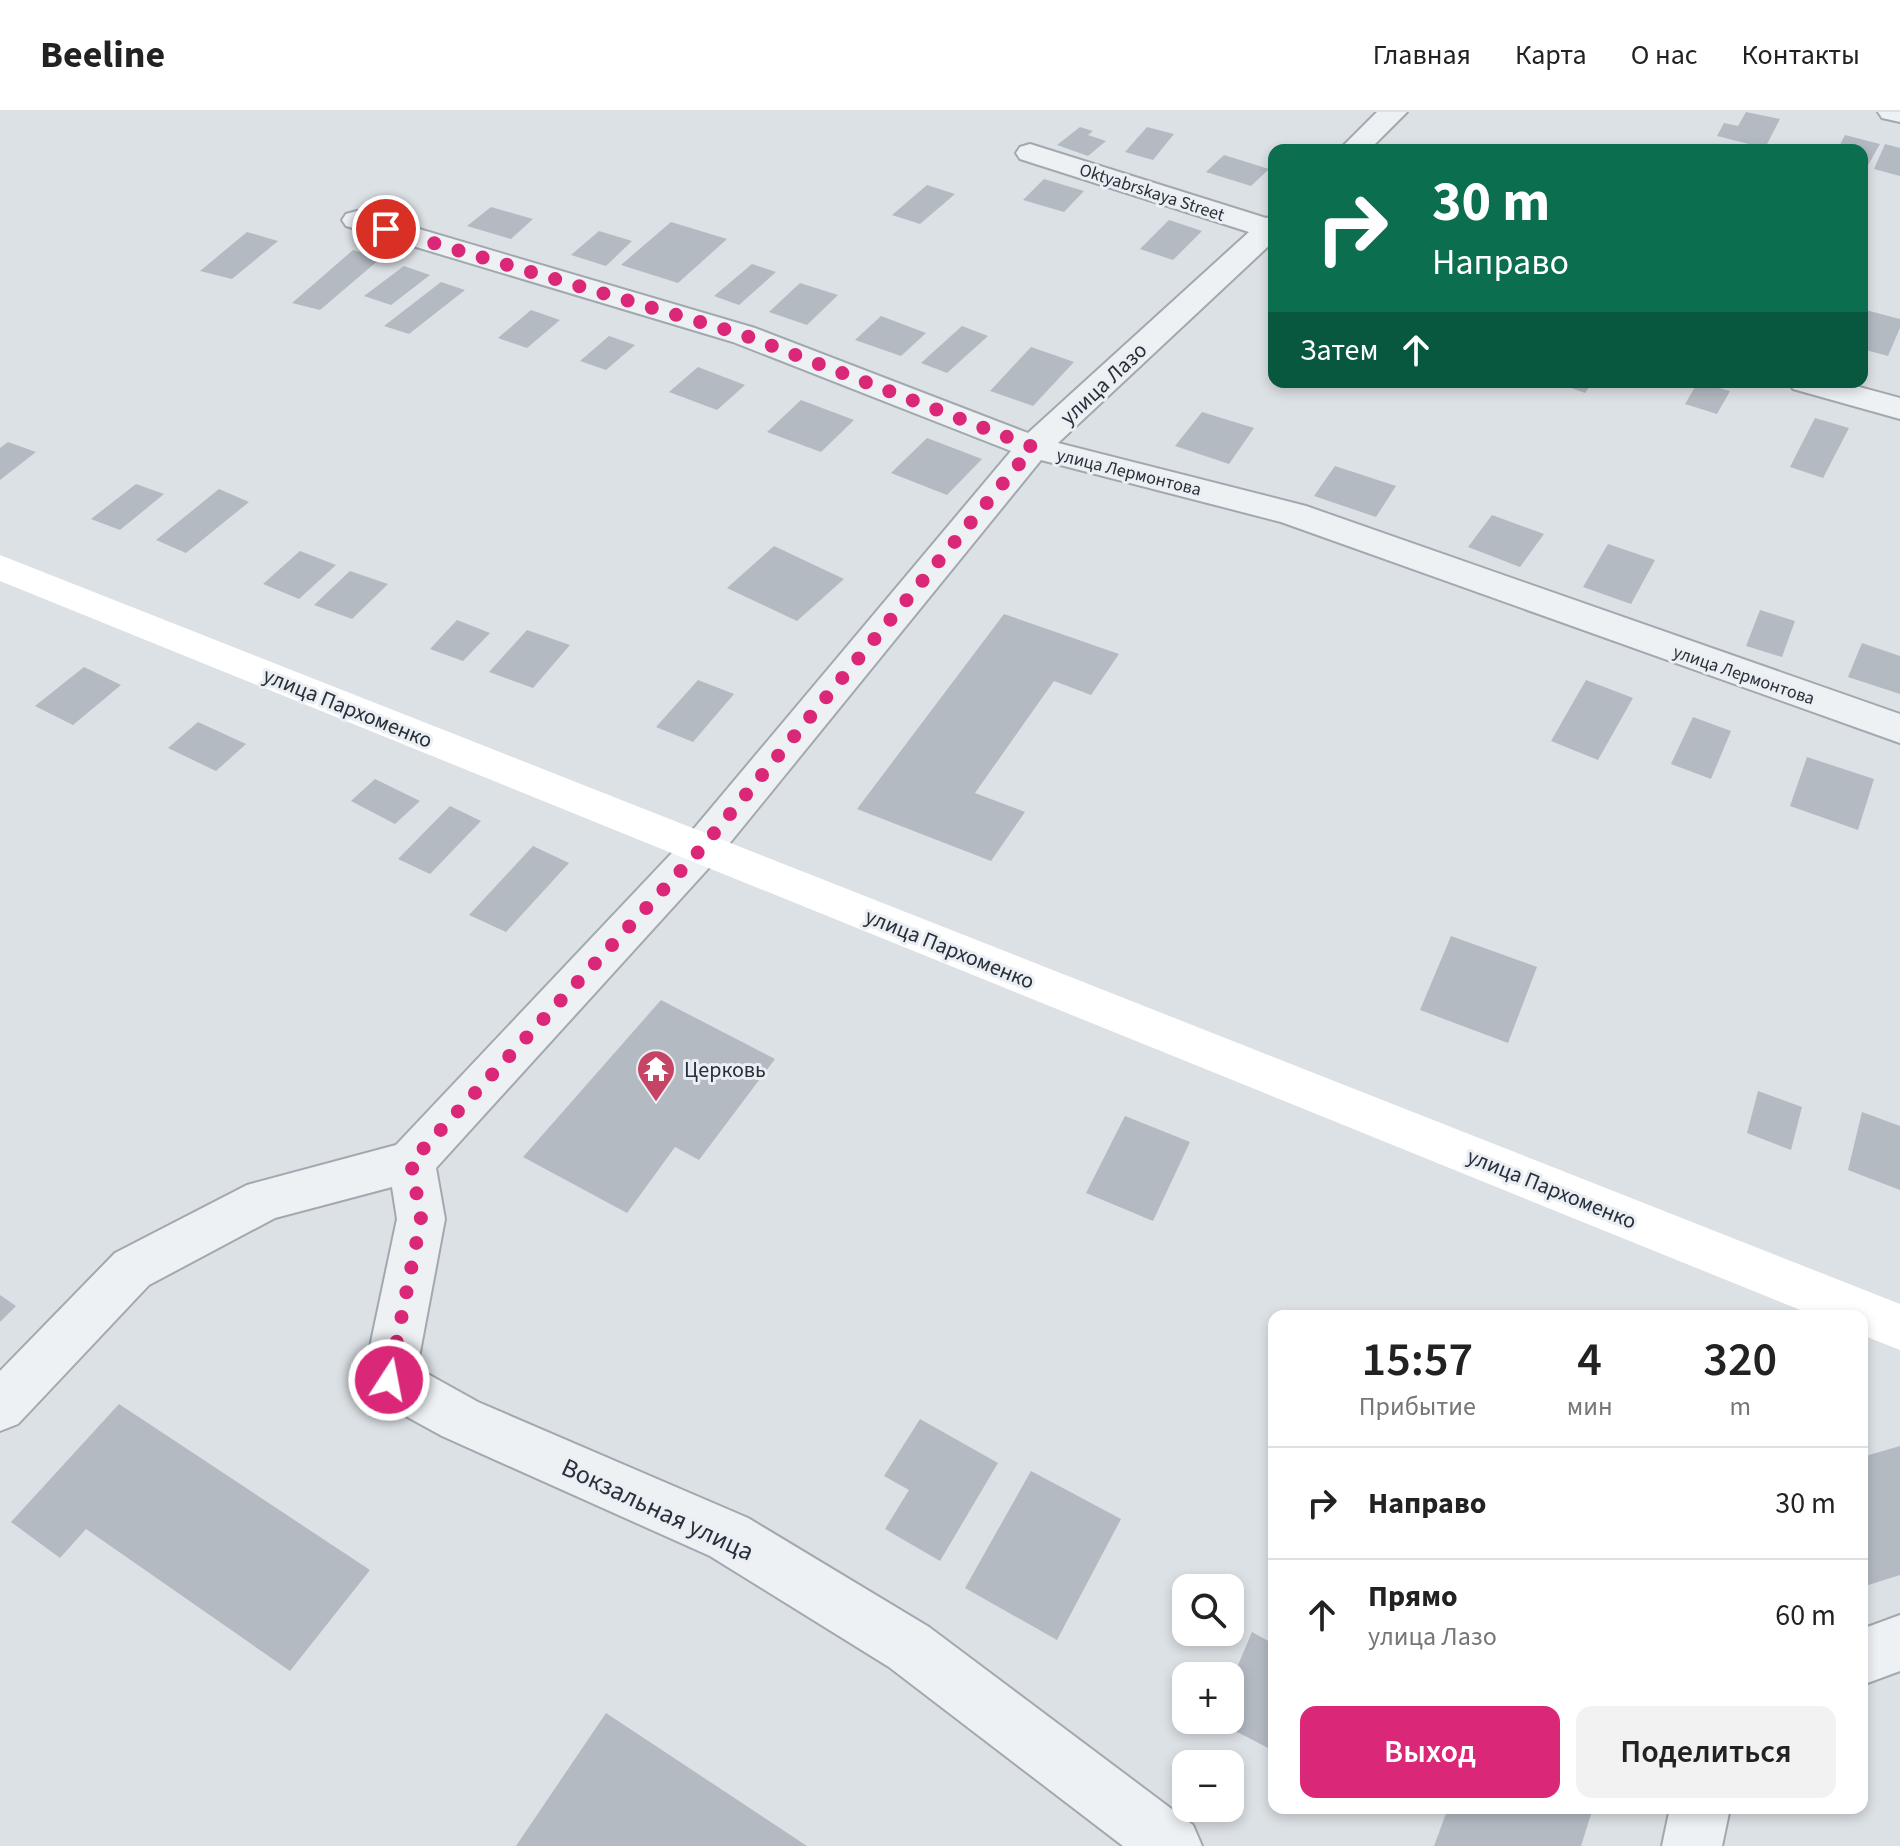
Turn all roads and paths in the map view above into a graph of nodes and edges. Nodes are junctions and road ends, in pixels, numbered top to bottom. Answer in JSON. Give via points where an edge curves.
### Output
{"nodes":[{"id":1,"x":1393,"y":112,"type":"edge"},
{"id":2,"x":1892,"y":112,"type":"edge"},
{"id":3,"x":1900,"y":114,"type":"edge"},
{"id":4,"x":1359,"y":144,"type":"edge"},
{"id":5,"x":1030,"y":153,"type":"dead end"},
{"id":6,"x":357,"y":220,"type":"dead end"},
{"id":7,"x":1268,"y":226,"type":"edge"},
{"id":8,"x":1268,"y":233,"type":"edge"},
{"id":9,"x":1826,"y":388,"type":"edge"},
{"id":10,"x":1900,"y":409,"type":"edge"},
{"id":11,"x":1033,"y":447,"type":"junction"},
{"id":12,"x":0,"y":567,"type":"edge"},
{"id":13,"x":1900,"y":729,"type":"edge"},
{"id":14,"x":701,"y":849,"type":"junction"},
{"id":15,"x":411,"y":1162,"type":"junction"},
{"id":16,"x":1857,"y":1310,"type":"edge"},
{"id":17,"x":1868,"y":1314,"type":"edge"},
{"id":18,"x":1900,"y":1327,"type":"edge"},
{"id":19,"x":0,"y":1407,"type":"edge"},
{"id":20,"x":1900,"y":1643,"type":"edge"},
{"id":21,"x":1868,"y":1655,"type":"edge"},
{"id":22,"x":1699,"y":1814,"type":"edge"},
{"id":23,"x":1172,"y":1846,"type":"edge"},
{"id":24,"x":1692,"y":1846,"type":"edge"}],
"edges":[{"from":1,"to":4,"type":"street"},
{"from":2,"to":3,"type":"street"},
{"from":5,"to":7,"type":"street","name":"Oktyabrskaya Street"},
{"from":6,"to":11,"type":"street","name":"улица Лермонтова","via":[[744,335]]},
{"from":8,"to":11,"type":"street","name":"улица Лазо"},
{"from":9,"to":10,"type":"street"},
{"from":11,"to":13,"type":"street","name":"улица Лермонтова","via":[[1293,514]]},
{"from":11,"to":14,"type":"street","name":"улица Лазо"},
{"from":12,"to":14,"type":"street","name":"улица Пархоменко"},
{"from":14,"to":15,"type":"street","name":"улица Лазо"},
{"from":14,"to":16,"type":"street","name":"улица Пархоменко"},
{"from":15,"to":19,"type":"street","via":[[264,1200],[132,1269]]},
{"from":15,"to":23,"type":"street","name":"Вокзальная улица","via":[[421,1219],[389,1380],[460,1419],[729,1537],[909,1647]]},
{"from":17,"to":18,"type":"street","name":"улица Пархоменко"},
{"from":20,"to":21,"type":"street"},
{"from":22,"to":24,"type":"street"}]}
